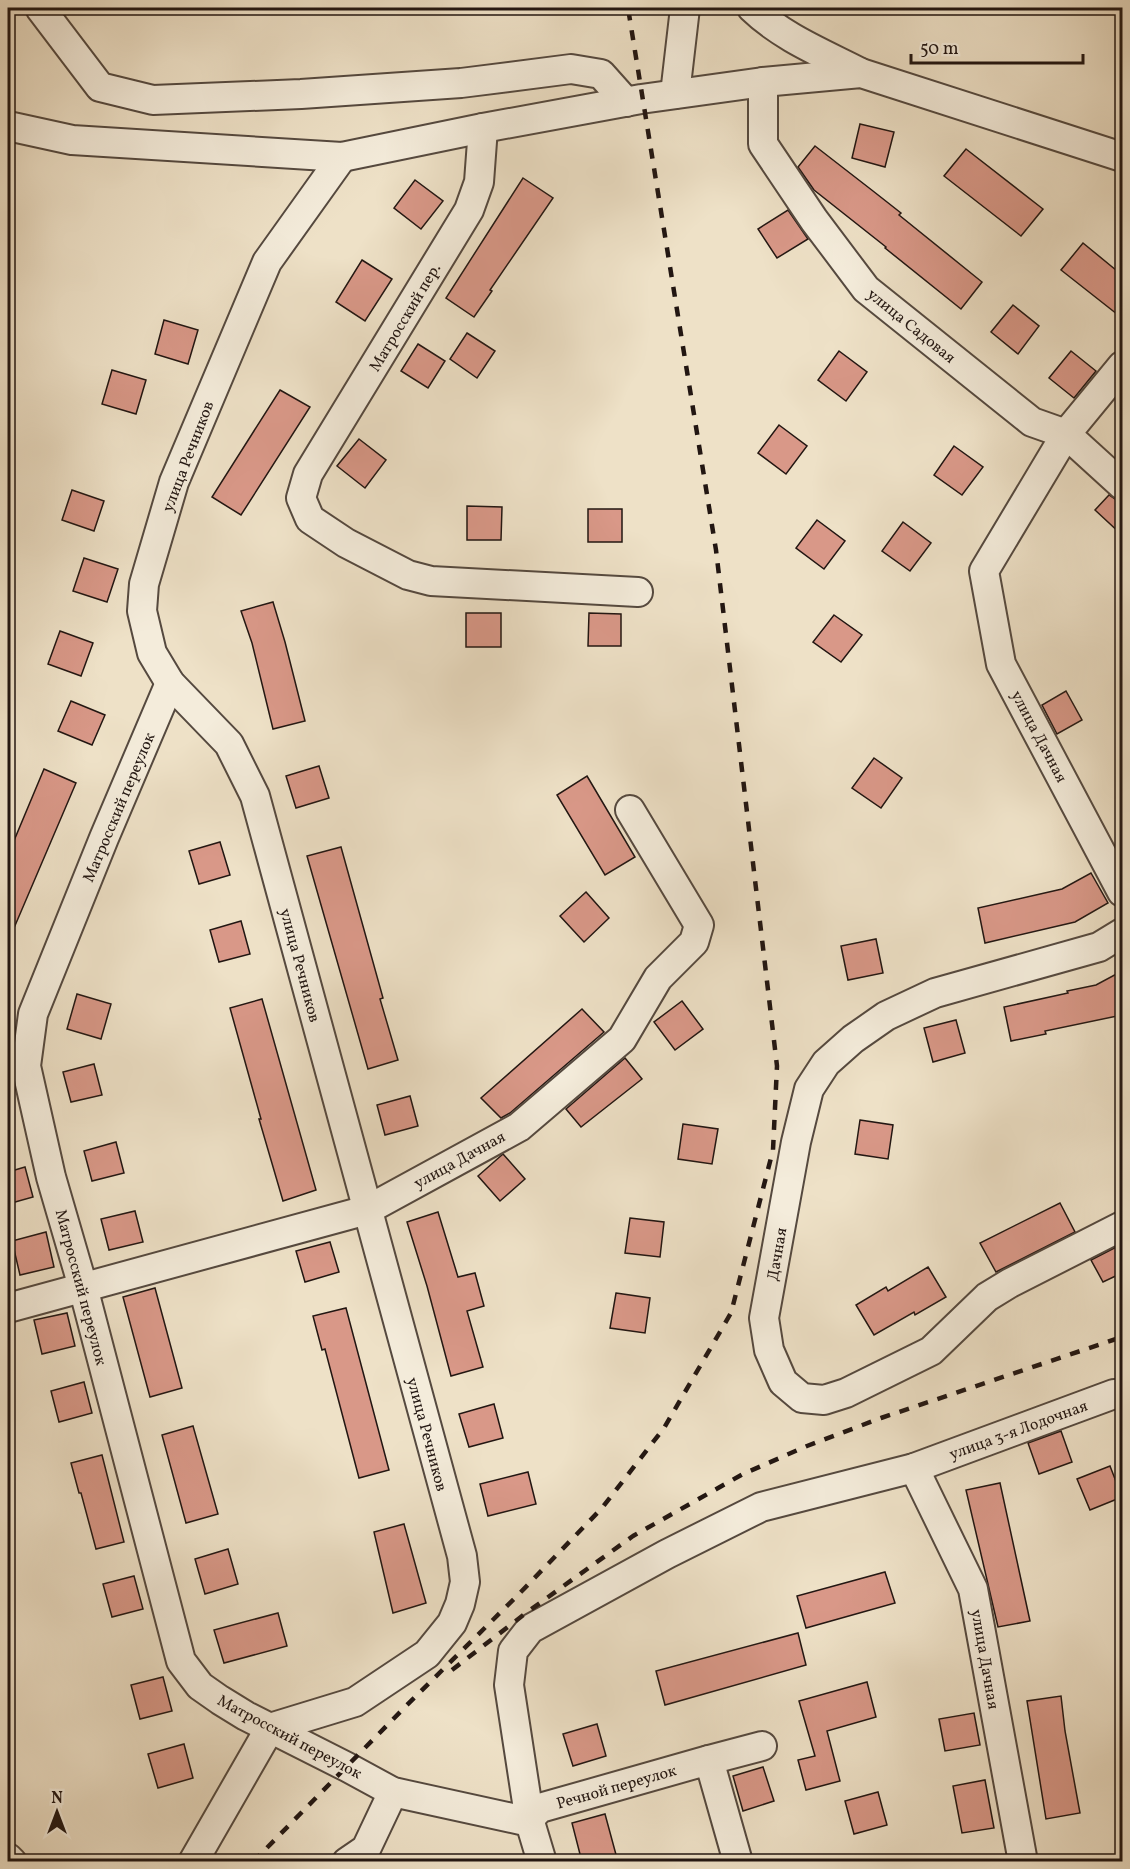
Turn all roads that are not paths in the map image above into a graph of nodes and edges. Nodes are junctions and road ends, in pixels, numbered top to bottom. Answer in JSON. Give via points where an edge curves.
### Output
{"nodes":[{"id":1,"x":40,"y":8,"type":"edge"},
{"id":2,"x":685,"y":8,"type":"edge"},
{"id":3,"x":752,"y":8,"type":"edge"},
{"id":4,"x":861,"y":74,"type":"junction"},
{"id":5,"x":763,"y":81,"type":"junction"},
{"id":6,"x":675,"y":94,"type":"junction"},
{"id":7,"x":626,"y":102,"type":"junction"},
{"id":8,"x":8,"y":126,"type":"edge"},
{"id":9,"x":483,"y":128,"type":"junction"},
{"id":10,"x":342,"y":157,"type":"junction"},
{"id":11,"x":1122,"y":157,"type":"edge"},
{"id":12,"x":1122,"y":366,"type":"edge"},
{"id":13,"x":1066,"y":434,"type":"junction"},
{"id":14,"x":1122,"y":485,"type":"edge"},
{"id":15,"x":638,"y":592,"type":"dead end"},
{"id":16,"x":170,"y":683,"type":"junction"},
{"id":17,"x":630,"y":810,"type":"dead end"},
{"id":18,"x":1122,"y":892,"type":"edge"},
{"id":19,"x":1122,"y":933,"type":"edge"},
{"id":20,"x":367,"y":1210,"type":"junction"},
{"id":21,"x":1122,"y":1226,"type":"edge"},
{"id":22,"x":83,"y":1287,"type":"junction"},
{"id":23,"x":8,"y":1308,"type":"edge"},
{"id":24,"x":1122,"y":1394,"type":"edge"},
{"id":25,"x":914,"y":1468,"type":"junction"},
{"id":26,"x":270,"y":1728,"type":"junction"},
{"id":27,"x":762,"y":1746,"type":"dead end"},
{"id":28,"x":709,"y":1760,"type":"junction"},
{"id":29,"x":393,"y":1792,"type":"junction"},
{"id":30,"x":530,"y":1822,"type":"junction"},
{"id":31,"x":8,"y":1858,"type":"edge"},
{"id":32,"x":12,"y":1862,"type":"edge"},
{"id":33,"x":193,"y":1862,"type":"edge"},
{"id":34,"x":348,"y":1862,"type":"edge"},
{"id":35,"x":542,"y":1862,"type":"edge"},
{"id":36,"x":738,"y":1862,"type":"edge"},
{"id":37,"x":1023,"y":1862,"type":"edge"}],
"edges":[{"from":1,"to":7,"type":"street","via":[[100,87],[153,100],[461,83],[571,69],[602,74]]},
{"from":2,"to":6,"type":"street"},
{"from":3,"to":4,"type":"street","via":[[790,37]]},
{"from":4,"to":5,"type":"street"},
{"from":4,"to":11,"type":"street"},
{"from":5,"to":6,"type":"street"},
{"from":5,"to":13,"type":"street","name":"улица Садовая","via":[[763,144],[866,289],[1032,422]]},
{"from":6,"to":7,"type":"street"},
{"from":7,"to":9,"type":"street"},
{"from":8,"to":10,"type":"street","via":[[72,141]]},
{"from":9,"to":10,"type":"street"},
{"from":9,"to":15,"type":"street","name":"Матросский пер.","via":[[479,182],[469,210],[308,474],[301,498],[310,519],[408,575],[431,581]]},
{"from":10,"to":16,"type":"street","name":"улица Речников","via":[[267,262],[174,482],[144,584],[142,611],[152,652]]},
{"from":12,"to":13,"type":"street"},
{"from":13,"to":14,"type":"street","name":"улица Садовая"},
{"from":13,"to":18,"type":"street","name":"улица Дачная","via":[[984,571],[1001,664]]},
{"from":16,"to":20,"type":"street","name":"улица Речников","via":[[229,744],[255,796]]},
{"from":16,"to":22,"type":"street","name":"Матросский переулок","via":[[33,1014],[26,1066],[51,1177]]},
{"from":17,"to":20,"type":"street","name":"улица Дачная","via":[[699,925],[694,942],[658,978],[622,1039],[519,1127]]},
{"from":19,"to":21,"type":"street","name":"Дачная","via":[[1099,947],[935,993],[886,1016],[826,1064],[809,1089],[796,1142],[764,1318],[770,1350],[783,1382],[801,1398],[824,1400],[846,1393],[931,1351],[987,1297],[1010,1283]]},
{"from":20,"to":22,"type":"street","name":"улица Дачная"},
{"from":20,"to":26,"type":"street","name":"улица Речников","via":[[462,1556],[465,1582],[452,1623],[427,1654],[355,1702]]},
{"from":22,"to":23,"type":"street","name":"улица Дачная"},
{"from":22,"to":26,"type":"street","name":"Матросский переулок","via":[[182,1661],[200,1686]]},
{"from":24,"to":25,"type":"street","name":"улица 3-я Лодочная"},
{"from":25,"to":30,"type":"street","name":"улица 3-я Лодочная","via":[[761,1507],[530,1629],[513,1651],[509,1685]]},
{"from":25,"to":37,"type":"street","name":"улица Дачная","via":[[974,1589]]},
{"from":26,"to":29,"type":"street","name":"Матросский переулок"},
{"from":26,"to":33,"type":"street"},
{"from":27,"to":28,"type":"street","name":"Речной переулок"},
{"from":28,"to":30,"type":"street","name":"Речной переулок","via":[[540,1808]]},
{"from":28,"to":36,"type":"street"},
{"from":29,"to":30,"type":"street"},
{"from":29,"to":34,"type":"street","via":[[366,1849]]},
{"from":30,"to":35,"type":"street"},
{"from":31,"to":32,"type":"street"}]}
